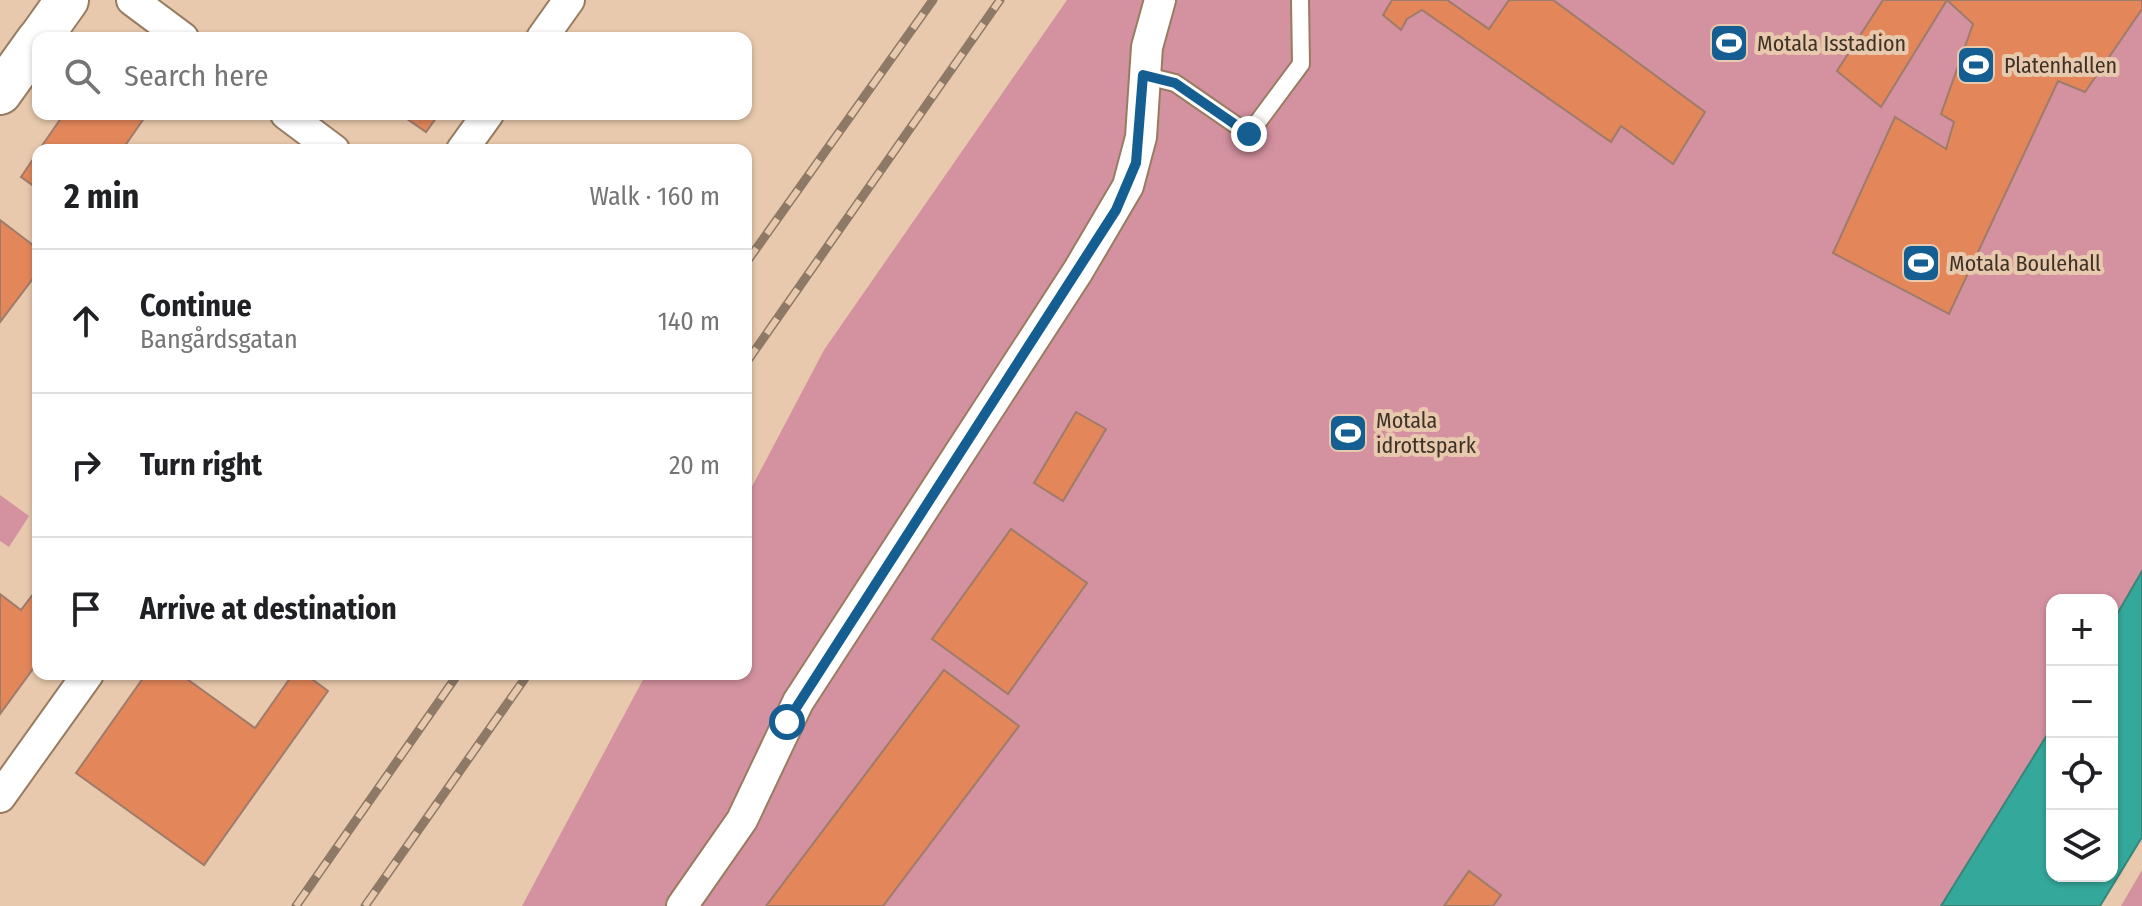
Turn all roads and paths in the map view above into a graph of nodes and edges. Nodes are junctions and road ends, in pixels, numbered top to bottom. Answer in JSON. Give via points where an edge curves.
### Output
{"nodes":[{"id":1,"x":67,"y":0,"type":"edge"},
{"id":2,"x":132,"y":0,"type":"edge"},
{"id":3,"x":569,"y":0,"type":"edge"},
{"id":4,"x":1160,"y":0,"type":"edge"},
{"id":5,"x":1300,"y":0,"type":"edge"},
{"id":6,"x":44,"y":32,"type":"edge"},
{"id":7,"x":175,"y":32,"type":"edge"},
{"id":8,"x":546,"y":32,"type":"edge"},
{"id":9,"x":32,"y":49,"type":"edge"},
{"id":10,"x":1143,"y":75,"type":"junction"},
{"id":11,"x":0,"y":93,"type":"edge"},
{"id":12,"x":294,"y":120,"type":"edge"},
{"id":13,"x":484,"y":120,"type":"edge"},
{"id":14,"x":326,"y":144,"type":"edge"},
{"id":15,"x":466,"y":144,"type":"edge"},
{"id":16,"x":84,"y":680,"type":"edge"},
{"id":17,"x":0,"y":797,"type":"edge"},
{"id":18,"x":682,"y":906,"type":"edge"}],
"edges":[{"from":1,"to":6,"type":"street"},
{"from":2,"to":7,"type":"street"},
{"from":3,"to":8,"type":"street"},
{"from":4,"to":10,"type":"street"},
{"from":5,"to":10,"type":"lane","via":[[1301,64],[1249,134],[1175,83]]},
{"from":9,"to":11,"type":"street"},
{"from":10,"to":18,"type":"street","via":[[1136,163],[1116,210],[798,702],[742,820]]},
{"from":12,"to":14,"type":"street"},
{"from":13,"to":15,"type":"street"},
{"from":16,"to":17,"type":"street"}]}
